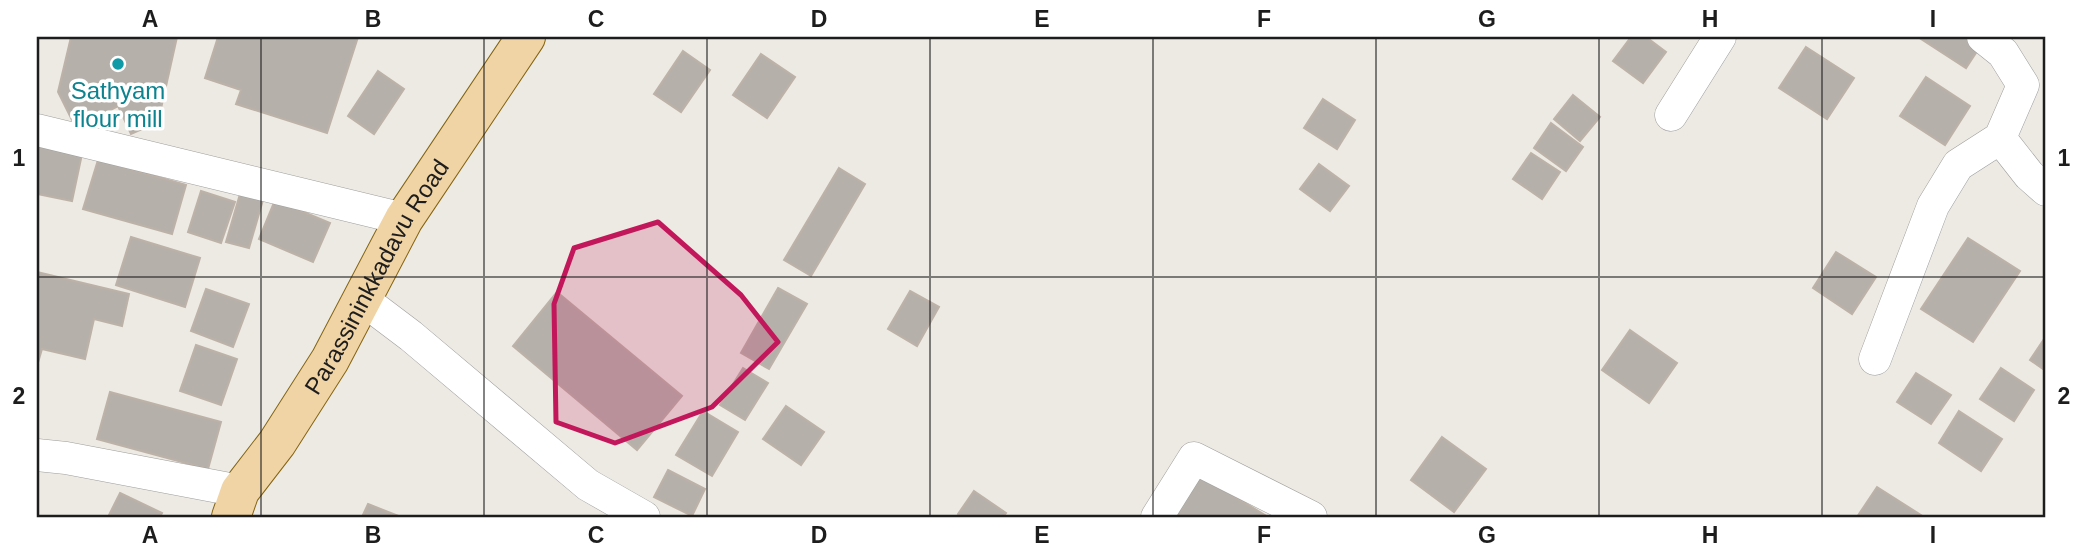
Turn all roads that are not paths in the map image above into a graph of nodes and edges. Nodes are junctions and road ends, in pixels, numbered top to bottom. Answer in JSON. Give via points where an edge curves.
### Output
{"nodes":[{"id":1,"x":526,"y":37,"type":"edge"},
{"id":2,"x":1720,"y":37,"type":"edge"},
{"id":3,"x":1983,"y":37,"type":"edge"},
{"id":4,"x":1671,"y":115,"type":"dead end"},
{"id":5,"x":37,"y":130,"type":"edge"},
{"id":6,"x":2000,"y":138,"type":"junction"},
{"id":7,"x":2046,"y":190,"type":"edge"},
{"id":8,"x":404,"y":219,"type":"junction"},
{"id":9,"x":362,"y":299,"type":"junction"},
{"id":10,"x":1875,"y":359,"type":"dead end"},
{"id":11,"x":37,"y":455,"type":"edge"},
{"id":12,"x":235,"y":504,"type":"edge"},
{"id":13,"x":644,"y":517,"type":"edge"},
{"id":14,"x":1157,"y":517,"type":"edge"},
{"id":15,"x":1311,"y":517,"type":"edge"}],
"edges":[{"from":1,"to":8,"type":"main road","name":"Parassininkkadavu Road"},
{"from":2,"to":4,"type":"street"},
{"from":3,"to":6,"type":"street","via":[[2003,53],[2023,85]]},
{"from":5,"to":8,"type":"street"},
{"from":6,"to":7,"type":"street"},
{"from":6,"to":10,"type":"street","via":[[1958,165],[1933,206]]},
{"from":8,"to":9,"type":"main road","name":"Parassininkkadavu Road"},
{"from":9,"to":12,"type":"main road","name":"Parassininkkadavu Road","via":[[330,360]]},
{"from":9,"to":13,"type":"street","via":[[588,485]]},
{"from":11,"to":12,"type":"street","via":[[66,458]]},
{"from":14,"to":15,"type":"street","via":[[1194,458]]}]}
